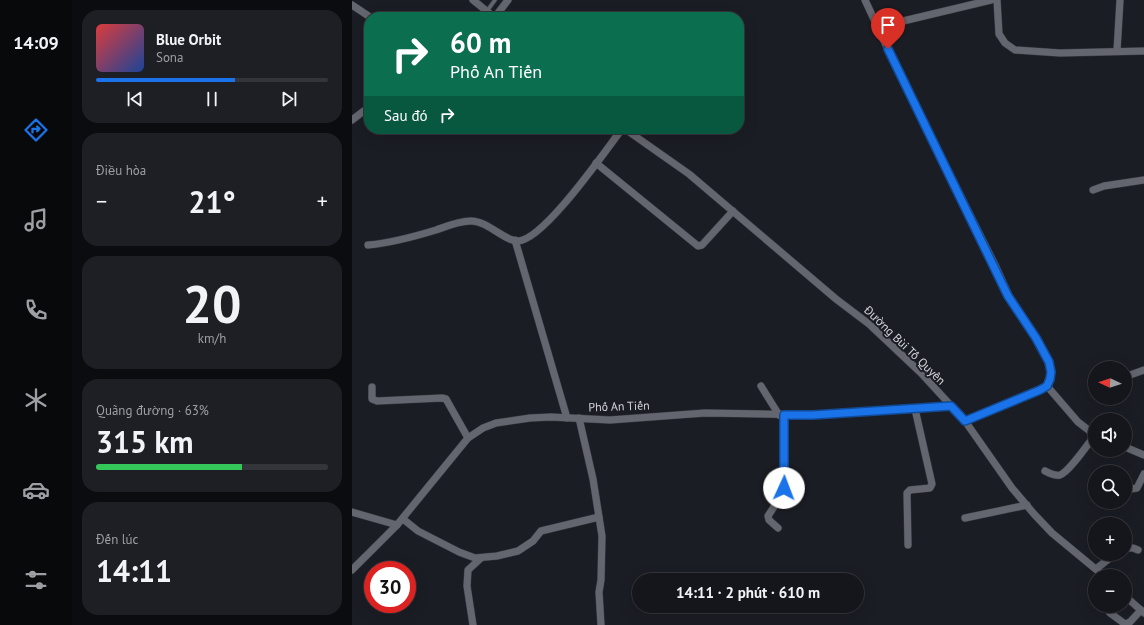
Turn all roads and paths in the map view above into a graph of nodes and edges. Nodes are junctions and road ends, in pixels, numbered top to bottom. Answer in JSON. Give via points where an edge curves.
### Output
{"nodes":[{"id":1,"x":473,"y":0,"type":"edge"},
{"id":2,"x":495,"y":0,"type":"edge"},
{"id":3,"x":508,"y":0,"type":"edge"},
{"id":4,"x":865,"y":0,"type":"edge"},
{"id":5,"x":991,"y":0,"type":"edge"},
{"id":6,"x":997,"y":0,"type":"edge"},
{"id":7,"x":1120,"y":0,"type":"edge"},
{"id":8,"x":352,"y":5,"type":"edge"},
{"id":9,"x":487,"y":11,"type":"joint"},
{"id":10,"x":498,"y":12,"type":"edge"},
{"id":11,"x":364,"y":13,"type":"edge"},
{"id":12,"x":878,"y":27,"type":"junction"},
{"id":13,"x":1117,"y":51,"type":"junction"},
{"id":14,"x":1144,"y":51,"type":"edge"},
{"id":15,"x":364,"y":111,"type":"edge"},
{"id":16,"x":352,"y":120,"type":"edge"},
{"id":17,"x":618,"y":134,"type":"edge"},
{"id":18,"x":632,"y":134,"type":"edge"},
{"id":19,"x":596,"y":163,"type":"junction"},
{"id":20,"x":1144,"y":180,"type":"edge"},
{"id":21,"x":1093,"y":190,"type":"dead end"},
{"id":22,"x":733,"y":211,"type":"junction"},
{"id":23,"x":515,"y":240,"type":"junction"},
{"id":24,"x":368,"y":245,"type":"dead end"},
{"id":25,"x":1144,"y":370,"type":"edge"},
{"id":26,"x":1132,"y":374,"type":"edge"},
{"id":27,"x":761,"y":386,"type":"dead end"},
{"id":28,"x":1047,"y":386,"type":"junction"},
{"id":29,"x":372,"y":387,"type":"dead end"},
{"id":30,"x":951,"y":406,"type":"junction"},
{"id":31,"x":915,"y":409,"type":"junction"},
{"id":32,"x":782,"y":415,"type":"junction"},
{"id":33,"x":566,"y":418,"type":"junction"},
{"id":34,"x":579,"y":418,"type":"junction"},
{"id":35,"x":965,"y":421,"type":"junction"},
{"id":36,"x":1088,"y":430,"type":"edge"},
{"id":37,"x":468,"y":438,"type":"junction"},
{"id":38,"x":1088,"y":444,"type":"edge"},
{"id":39,"x":1132,"y":450,"type":"edge"},
{"id":40,"x":1144,"y":454,"type":"edge"},
{"id":41,"x":1045,"y":471,"type":"dead end"},
{"id":42,"x":1144,"y":474,"type":"edge"},
{"id":43,"x":1132,"y":489,"type":"edge"},
{"id":44,"x":1027,"y":505,"type":"junction"},
{"id":45,"x":352,"y":512,"type":"edge"},
{"id":46,"x":598,"y":517,"type":"junction"},
{"id":47,"x":965,"y":518,"type":"dead end"},
{"id":48,"x":403,"y":519,"type":"junction"},
{"id":49,"x":397,"y":525,"type":"junction"},
{"id":50,"x":778,"y":528,"type":"dead end"},
{"id":51,"x":908,"y":545,"type":"dead end"},
{"id":52,"x":1132,"y":548,"type":"edge"},
{"id":53,"x":1138,"y":550,"type":"dead end"},
{"id":54,"x":481,"y":558,"type":"junction"},
{"id":55,"x":1106,"y":561,"type":"edge"},
{"id":56,"x":1096,"y":569,"type":"joint"},
{"id":57,"x":352,"y":570,"type":"edge"},
{"id":58,"x":1132,"y":602,"type":"edge"},
{"id":59,"x":1143,"y":611,"type":"edge"},
{"id":60,"x":1110,"y":613,"type":"dead end"},
{"id":61,"x":473,"y":625,"type":"edge"},
{"id":62,"x":601,"y":625,"type":"edge"}],
"edges":[{"from":1,"to":9,"type":"street"},
{"from":2,"to":9,"type":"lane"},
{"from":3,"to":10,"type":"street"},
{"from":4,"to":12,"type":"street"},
{"from":5,"to":12,"type":"street"},
{"from":6,"to":13,"type":"street","via":[[999,34],[1004,43],[1015,50],[1060,53]]},
{"from":7,"to":13,"type":"street"},
{"from":8,"to":11,"type":"street"},
{"from":12,"to":28,"type":"street","via":[[1008,296],[1049,362],[1051,372]]},
{"from":13,"to":14,"type":"street"},
{"from":15,"to":16,"type":"street"},
{"from":17,"to":19,"type":"street"},
{"from":18,"to":22,"type":"street","name":"Đường Bùi Tố Quyên","via":[[689,174]]},
{"from":19,"to":22,"type":"street","via":[[698,246],[702,245]]},
{"from":19,"to":23,"type":"street","via":[[562,206],[540,228],[519,241]]},
{"from":20,"to":21,"type":"street"},
{"from":22,"to":30,"type":"street","name":"Đường Bùi Tố Quyên","via":[[869,324],[921,373]]},
{"from":23,"to":24,"type":"street","via":[[486,224],[472,220],[400,240]]},
{"from":23,"to":33,"type":"street"},
{"from":25,"to":26,"type":"street"},
{"from":27,"to":32,"type":"street"},
{"from":28,"to":35,"type":"street"},
{"from":28,"to":36,"type":"street","via":[[1078,422]]},
{"from":29,"to":37,"type":"street","via":[[372,399],[377,402],[446,399]]},
{"from":30,"to":31,"type":"street","name":"Phố An Tiến"},
{"from":30,"to":35,"type":"street","name":"Đường Bùi Tố Quyên"},
{"from":31,"to":32,"type":"street","name":"Phố An Tiến"},
{"from":31,"to":51,"type":"street","via":[[932,484],[930,488],[910,490],[907,494]]},
{"from":32,"to":34,"type":"street","name":"Phố An Tiến","via":[[705,412],[610,420]]},
{"from":32,"to":50,"type":"street","via":[[785,485],[783,493],[768,516]]},
{"from":33,"to":34,"type":"street","name":"Phố An Tiến"},
{"from":33,"to":37,"type":"street","name":"Phố An Tiến","via":[[511,419],[483,428]]},
{"from":34,"to":46,"type":"street","via":[[593,480]]},
{"from":35,"to":44,"type":"street","name":"Đường Bùi Tố Quyên"},
{"from":37,"to":48,"type":"street","name":"Phố An Tiến"},
{"from":38,"to":41,"type":"street","via":[[1059,476]]},
{"from":39,"to":40,"type":"street"},
{"from":42,"to":43,"type":"street","via":[[1137,488]]},
{"from":44,"to":47,"type":"street"},
{"from":44,"to":56,"type":"street","name":"Đường Bùi Tố Quyên","via":[[1052,533]]},
{"from":45,"to":49,"type":"street"},
{"from":46,"to":54,"type":"street","via":[[541,531],[533,541],[518,551]]},
{"from":46,"to":62,"type":"street","via":[[602,536],[599,592]]},
{"from":48,"to":49,"type":"street","name":"Phố An Tiến"},
{"from":48,"to":54,"type":"street","via":[[418,531],[458,552]]},
{"from":49,"to":57,"type":"street","name":"Phố An Tiến"},
{"from":52,"to":53,"type":"street"},
{"from":54,"to":61,"type":"street","via":[[468,570],[467,586]]},
{"from":55,"to":56,"type":"street"},
{"from":58,"to":59,"type":"street"},
{"from":59,"to":60,"type":"street","via":[[1125,624]]}]}
